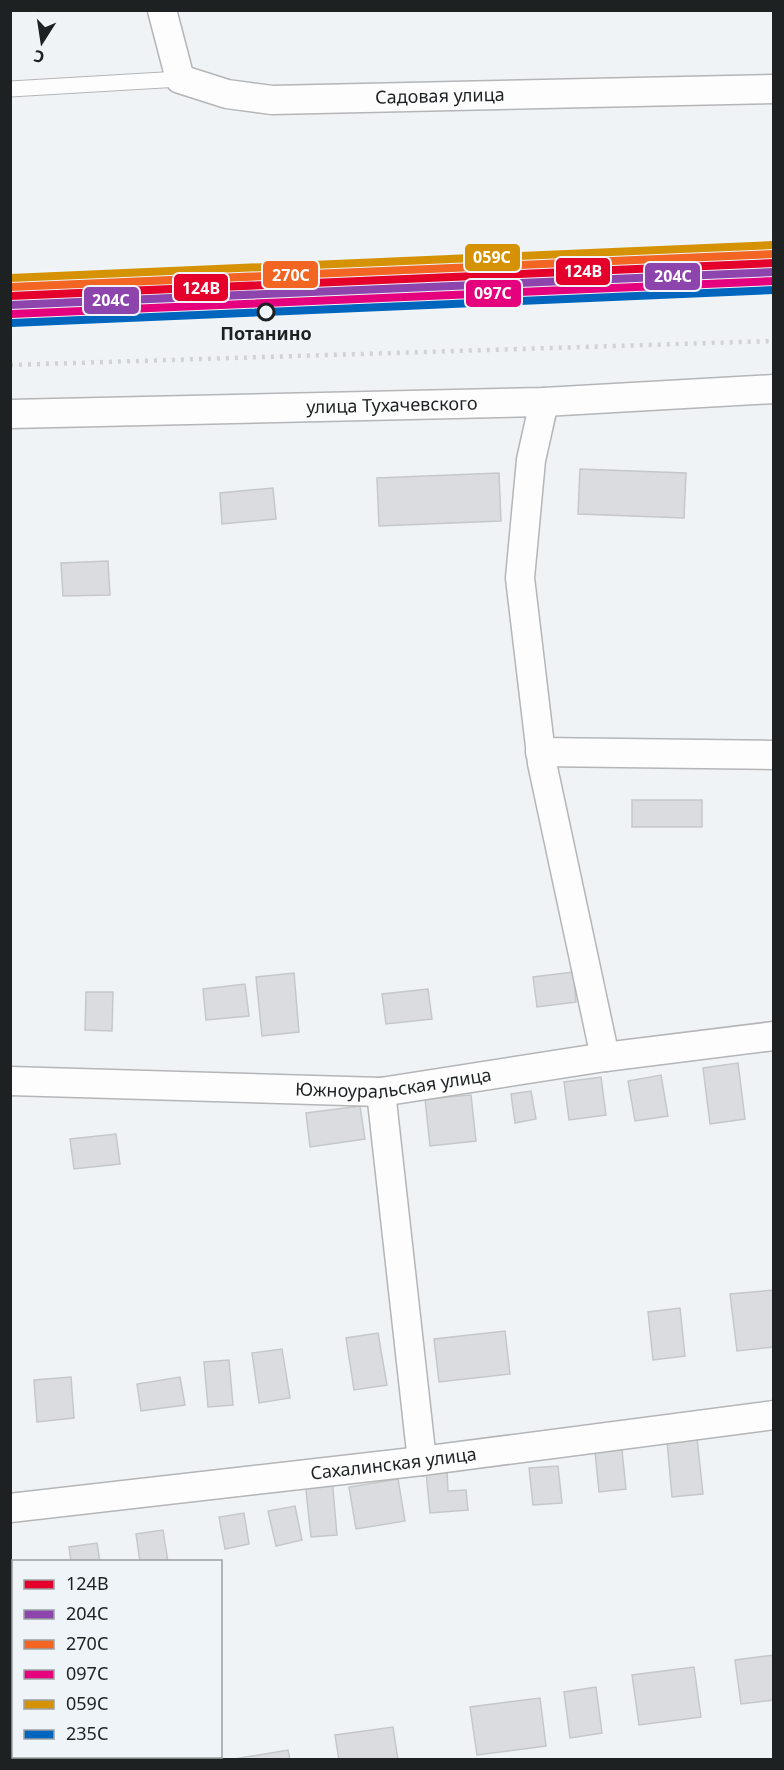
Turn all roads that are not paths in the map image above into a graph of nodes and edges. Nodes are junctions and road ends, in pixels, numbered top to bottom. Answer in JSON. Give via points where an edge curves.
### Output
{"nodes":[{"id":1,"x":162,"y":10,"type":"edge"},
{"id":2,"x":180,"y":79,"type":"junction"},
{"id":3,"x":10,"y":89,"type":"edge"},
{"id":4,"x":774,"y":89,"type":"edge"},
{"id":5,"x":774,"y":389,"type":"edge"},
{"id":6,"x":544,"y":402,"type":"junction"},
{"id":7,"x":10,"y":414,"type":"edge"},
{"id":8,"x":540,"y":752,"type":"junction"},
{"id":9,"x":774,"y":755,"type":"edge"},
{"id":10,"x":774,"y":1036,"type":"edge"},
{"id":11,"x":605,"y":1057,"type":"junction"},
{"id":12,"x":10,"y":1081,"type":"edge"},
{"id":13,"x":381,"y":1092,"type":"junction"},
{"id":14,"x":774,"y":1415,"type":"edge"},
{"id":15,"x":423,"y":1461,"type":"junction"},
{"id":16,"x":10,"y":1508,"type":"edge"}],
"edges":[{"from":1,"to":2,"type":"street"},
{"from":2,"to":3,"type":"lane"},
{"from":2,"to":4,"type":"street","name":"Садовая улица","via":[[227,94],[272,100]]},
{"from":5,"to":6,"type":"street","name":"улица Тухачевского"},
{"from":6,"to":7,"type":"street","name":"улица Тухачевского"},
{"from":6,"to":8,"type":"street","via":[[531,460],[520,578]]},
{"from":8,"to":9,"type":"street"},
{"from":8,"to":11,"type":"street"},
{"from":10,"to":11,"type":"street","name":"Южноуральская улица"},
{"from":11,"to":13,"type":"street","name":"Южноуральская улица"},
{"from":12,"to":13,"type":"street","name":"Южноуральская улица"},
{"from":13,"to":15,"type":"street"},
{"from":14,"to":15,"type":"street","name":"Сахалинская улица"},
{"from":15,"to":16,"type":"street","name":"Сахалинская улица"}]}
